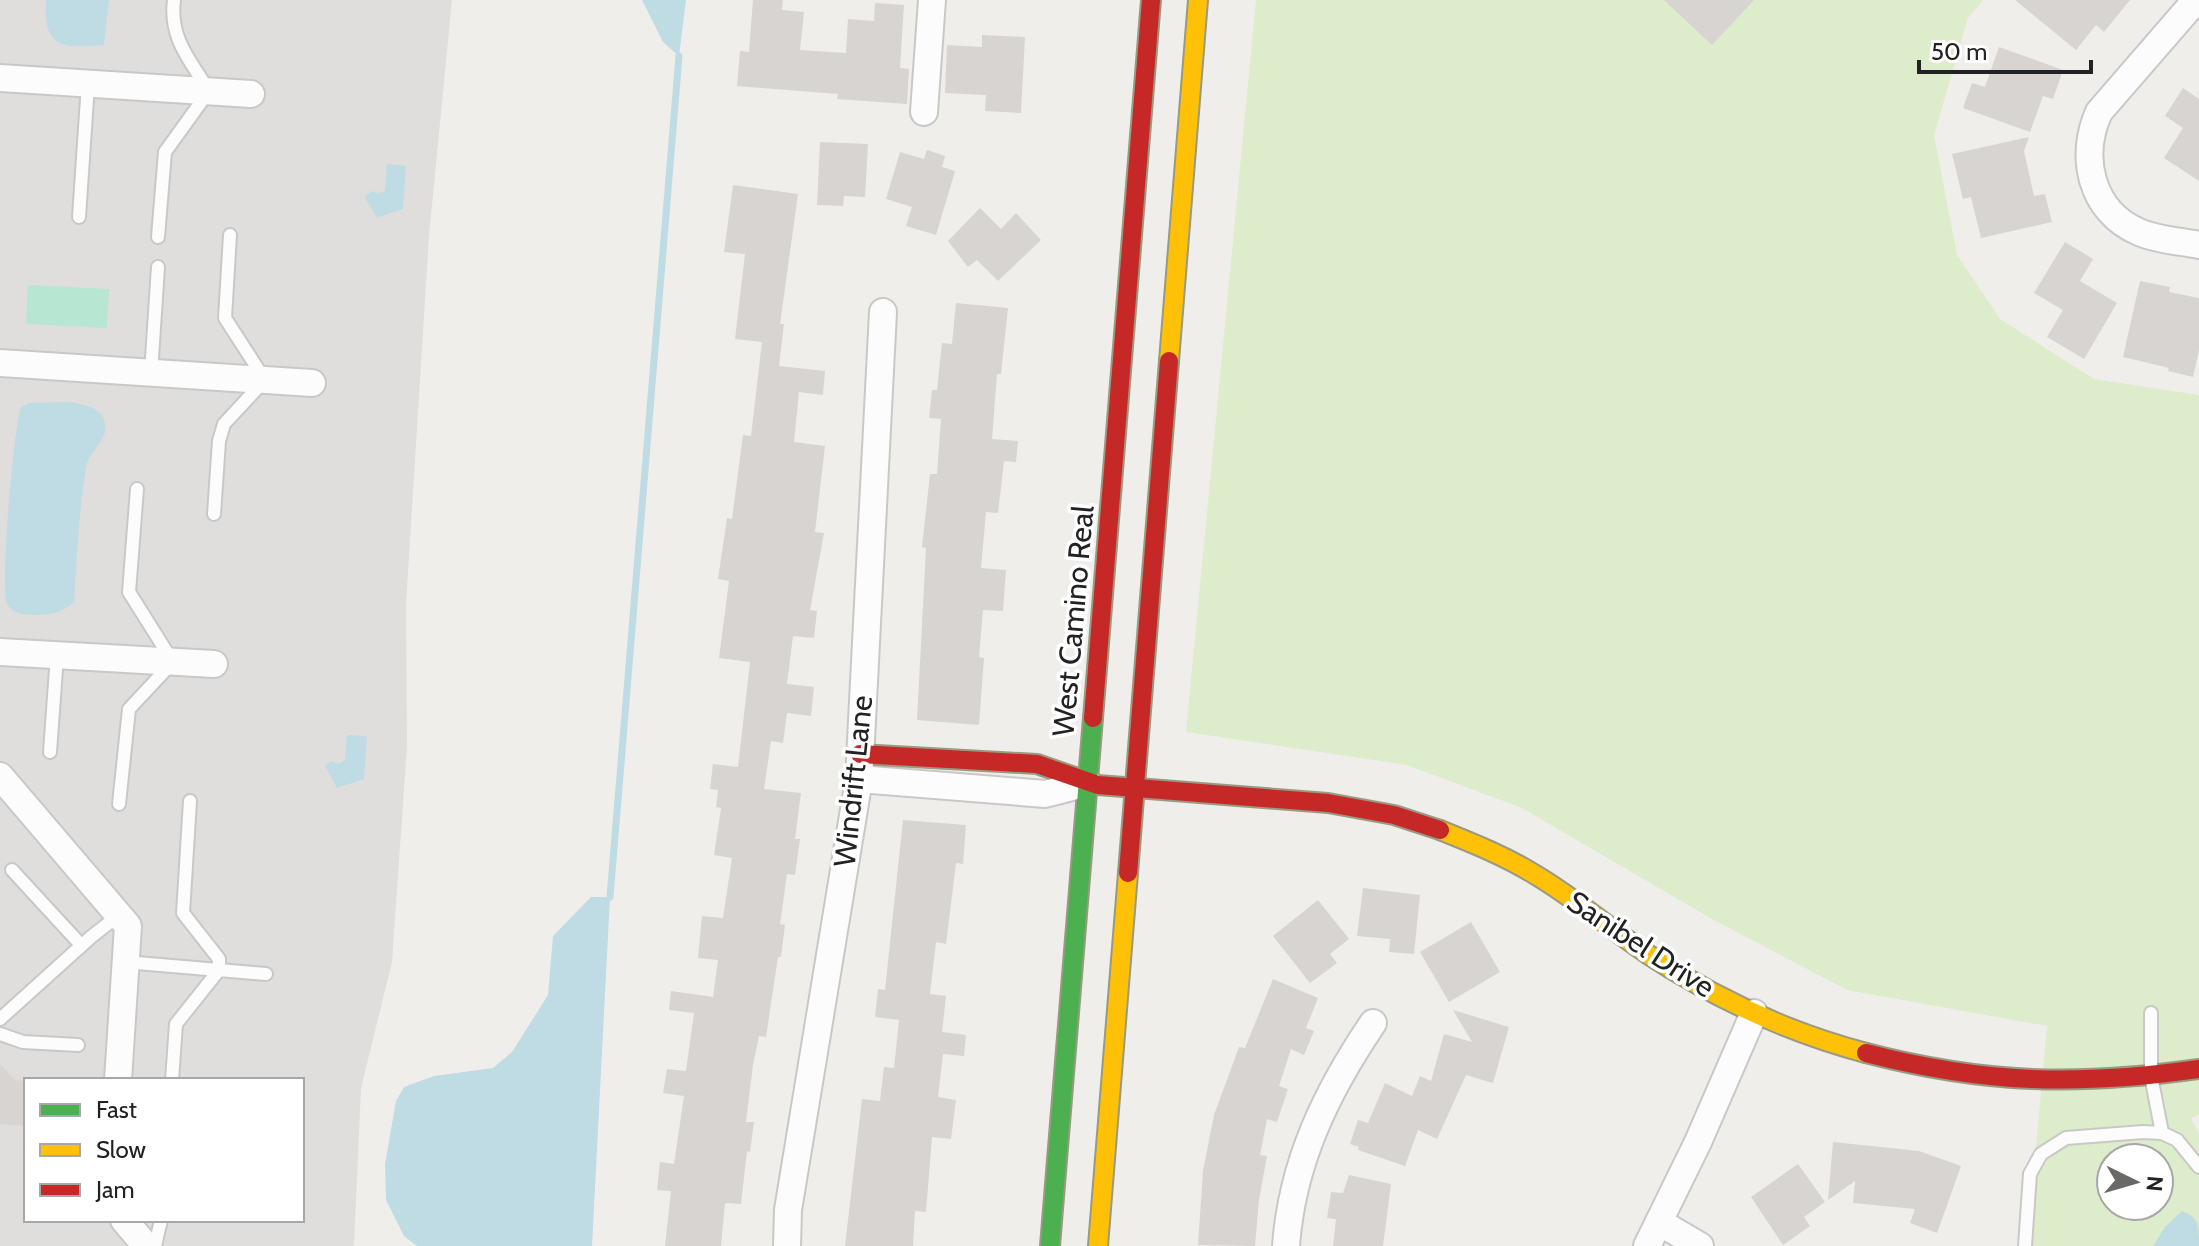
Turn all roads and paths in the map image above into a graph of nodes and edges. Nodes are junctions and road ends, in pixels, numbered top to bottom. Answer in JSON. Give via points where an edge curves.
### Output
{"nodes":[{"id":1,"x":174,"y":0,"type":"edge"},
{"id":2,"x":932,"y":0,"type":"edge"},
{"id":3,"x":1151,"y":0,"type":"edge"},
{"id":4,"x":1198,"y":0,"type":"edge"},
{"id":5,"x":2196,"y":0,"type":"edge"},
{"id":6,"x":0,"y":78,"type":"edge"},
{"id":7,"x":88,"y":84,"type":"junction"},
{"id":8,"x":209,"y":91,"type":"junction"},
{"id":9,"x":251,"y":94,"type":"dead end"},
{"id":10,"x":924,"y":112,"type":"dead end"},
{"id":11,"x":79,"y":217,"type":"dead end"},
{"id":12,"x":230,"y":235,"type":"dead end"},
{"id":13,"x":158,"y":237,"type":"dead end"},
{"id":14,"x":2199,"y":245,"type":"edge"},
{"id":15,"x":158,"y":267,"type":"dead end"},
{"id":16,"x":883,"y":312,"type":"dead end"},
{"id":17,"x":0,"y":363,"type":"edge"},
{"id":18,"x":151,"y":373,"type":"junction"},
{"id":19,"x":265,"y":380,"type":"junction"},
{"id":20,"x":312,"y":383,"type":"dead end"},
{"id":21,"x":137,"y":489,"type":"dead end"},
{"id":22,"x":214,"y":514,"type":"dead end"},
{"id":23,"x":0,"y":652,"type":"edge"},
{"id":24,"x":57,"y":655,"type":"junction"},
{"id":25,"x":173,"y":662,"type":"junction"},
{"id":26,"x":214,"y":664,"type":"dead end"},
{"id":27,"x":50,"y":752,"type":"dead end"},
{"id":28,"x":860,"y":767,"type":"junction"},
{"id":29,"x":0,"y":776,"type":"edge"},
{"id":30,"x":1088,"y":783,"type":"junction"},
{"id":31,"x":1134,"y":787,"type":"junction"},
{"id":32,"x":190,"y":801,"type":"dead end"},
{"id":33,"x":119,"y":804,"type":"dead end"},
{"id":34,"x":12,"y":870,"type":"dead end"},
{"id":35,"x":119,"y":915,"type":"junction"},
{"id":36,"x":81,"y":945,"type":"junction"},
{"id":37,"x":125,"y":962,"type":"junction"},
{"id":38,"x":219,"y":970,"type":"junction"},
{"id":39,"x":266,"y":974,"type":"dead end"},
{"id":40,"x":1754,"y":1013,"type":"junction"},
{"id":41,"x":2151,"y":1013,"type":"dead end"},
{"id":42,"x":0,"y":1019,"type":"edge"},
{"id":43,"x":1373,"y":1023,"type":"dead end"},
{"id":44,"x":0,"y":1034,"type":"edge"},
{"id":45,"x":78,"y":1045,"type":"dead end"},
{"id":46,"x":2199,"y":1069,"type":"edge"},
{"id":47,"x":2151,"y":1076,"type":"junction"},
{"id":48,"x":118,"y":1078,"type":"edge"},
{"id":49,"x":172,"y":1078,"type":"edge"},
{"id":50,"x":2162,"y":1133,"type":"junction"},
{"id":51,"x":2199,"y":1167,"type":"edge"},
{"id":52,"x":126,"y":1222,"type":"edge"},
{"id":53,"x":161,"y":1222,"type":"edge"},
{"id":54,"x":1659,"y":1222,"type":"junction"},
{"id":55,"x":146,"y":1246,"type":"edge"},
{"id":56,"x":155,"y":1246,"type":"edge"},
{"id":57,"x":787,"y":1246,"type":"edge"},
{"id":58,"x":1050,"y":1246,"type":"edge"},
{"id":59,"x":1098,"y":1246,"type":"edge"},
{"id":60,"x":1286,"y":1246,"type":"edge"},
{"id":61,"x":1647,"y":1246,"type":"edge"},
{"id":62,"x":1700,"y":1246,"type":"edge"},
{"id":63,"x":2025,"y":1246,"type":"edge"}],
"edges":[{"from":1,"to":8,"type":"lane","via":[[174,31]]},
{"from":2,"to":10,"type":"street"},
{"from":3,"to":30,"type":"street","name":"West Camino Real"},
{"from":4,"to":31,"type":"street"},
{"from":5,"to":14,"type":"street","via":[[2099,112],[2088,158],[2098,193],[2123,223],[2152,236]]},
{"from":6,"to":7,"type":"street"},
{"from":7,"to":8,"type":"street"},
{"from":7,"to":11,"type":"lane"},
{"from":8,"to":9,"type":"street"},
{"from":8,"to":13,"type":"lane","via":[[165,152]]},
{"from":12,"to":19,"type":"lane","via":[[225,318]]},
{"from":15,"to":18,"type":"lane"},
{"from":16,"to":28,"type":"street","name":"Windrift Lane"},
{"from":17,"to":18,"type":"street"},
{"from":18,"to":19,"type":"street"},
{"from":19,"to":20,"type":"street"},
{"from":19,"to":22,"type":"lane","via":[[224,424]]},
{"from":21,"to":25,"type":"lane","via":[[129,592]]},
{"from":23,"to":24,"type":"street"},
{"from":24,"to":25,"type":"street"},
{"from":24,"to":27,"type":"lane"},
{"from":25,"to":26,"type":"street"},
{"from":25,"to":33,"type":"lane","via":[[129,709]]},
{"from":28,"to":30,"type":"street","name":"Sanibel Drive","via":[[1045,794]]},
{"from":28,"to":57,"type":"street","name":"Windrift Lane","via":[[788,1210]]},
{"from":29,"to":35,"type":"street"},
{"from":30,"to":31,"type":"street","name":"Sanibel Drive"},
{"from":30,"to":58,"type":"street","name":"West Camino Real"},
{"from":31,"to":40,"type":"street","name":"Sanibel Drive","via":[[1322,803],[1421,824],[1532,872],[1651,955]]},
{"from":31,"to":59,"type":"street"},
{"from":32,"to":38,"type":"lane","via":[[183,913],[219,959]]},
{"from":34,"to":36,"type":"lane"},
{"from":35,"to":36,"type":"lane"},
{"from":35,"to":37,"type":"street","via":[[128,926]]},
{"from":36,"to":42,"type":"lane"},
{"from":37,"to":38,"type":"lane"},
{"from":37,"to":48,"type":"street"},
{"from":38,"to":39,"type":"lane"},
{"from":38,"to":49,"type":"lane","via":[[176,1024]]},
{"from":40,"to":47,"type":"street","name":"Sanibel Drive","via":[[1813,1037],[1920,1067],[2046,1081]]},
{"from":40,"to":54,"type":"street"},
{"from":41,"to":47,"type":"lane"},
{"from":43,"to":60,"type":"street","via":[[1343,1067],[1312,1131],[1296,1182]]},
{"from":44,"to":45,"type":"lane","via":[[23,1042]]},
{"from":46,"to":47,"type":"street","name":"Sanibel Drive"},
{"from":47,"to":50,"type":"lane"},
{"from":50,"to":51,"type":"lane","via":[[2177,1140]]},
{"from":50,"to":63,"type":"lane","via":[[2066,1138],[2041,1154],[2030,1174]]},
{"from":52,"to":55,"type":"street"},
{"from":53,"to":56,"type":"lane"},
{"from":54,"to":61,"type":"street"},
{"from":54,"to":62,"type":"street"}]}
